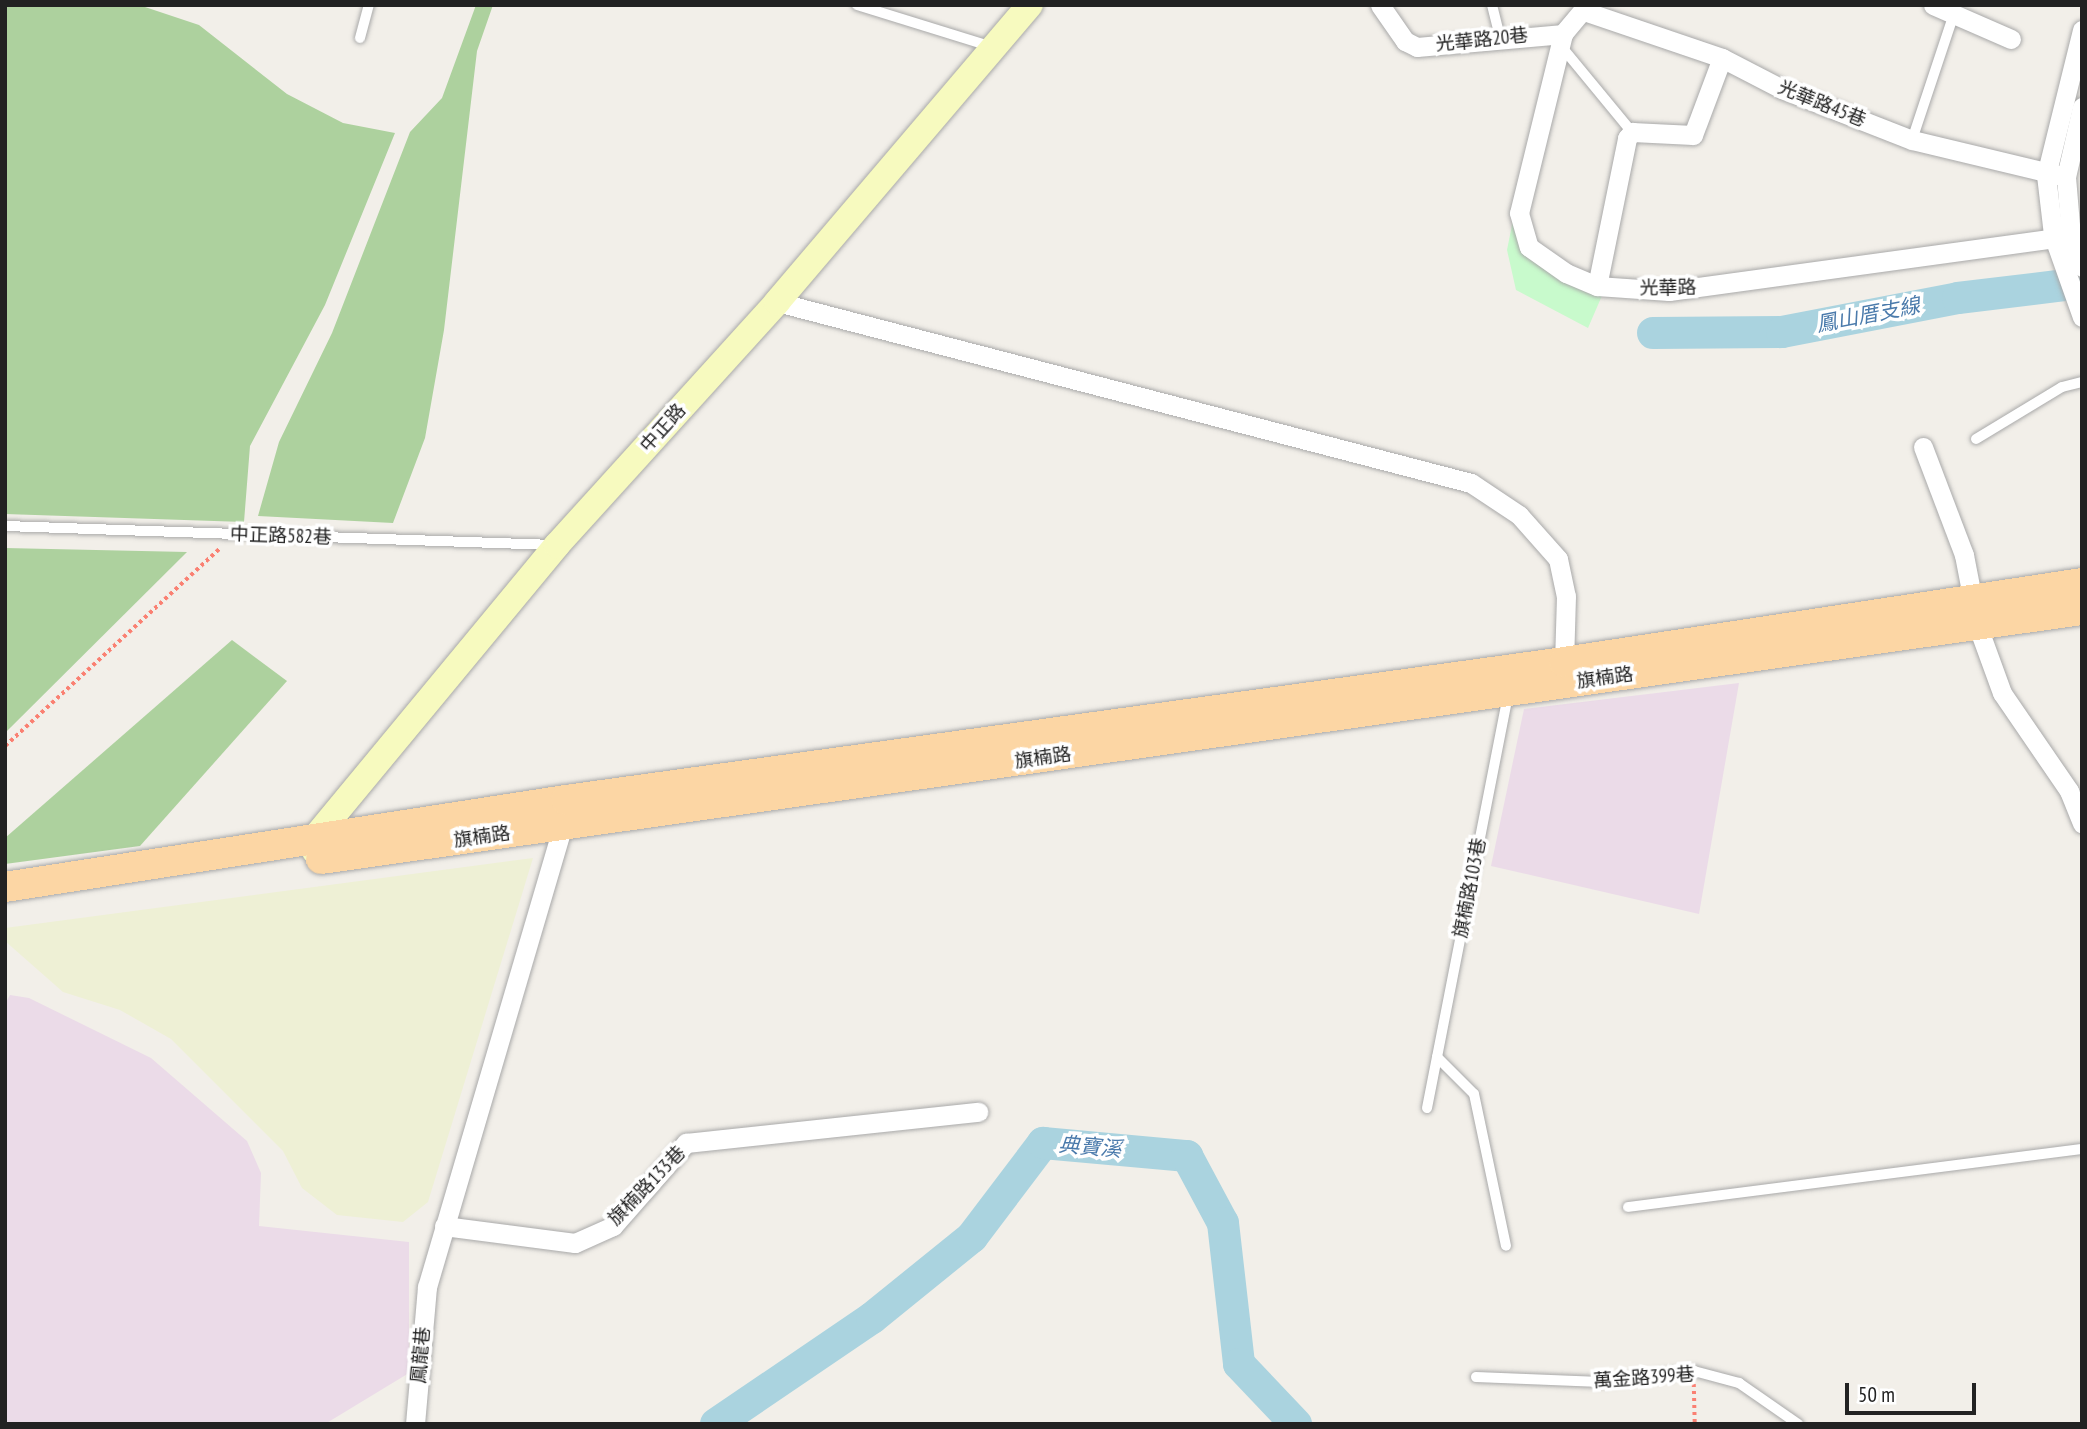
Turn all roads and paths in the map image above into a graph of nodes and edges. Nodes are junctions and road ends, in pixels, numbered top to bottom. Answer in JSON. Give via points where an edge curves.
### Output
{"nodes":[{"id":1,"x":369,"y":5,"type":"edge"},
{"id":2,"x":857,"y":5,"type":"edge"},
{"id":3,"x":1030,"y":5,"type":"edge"},
{"id":4,"x":1380,"y":5,"type":"edge"},
{"id":5,"x":1492,"y":5,"type":"edge"},
{"id":6,"x":1933,"y":5,"type":"edge"},
{"id":7,"x":1586,"y":8,"type":"edge"},
{"id":8,"x":1952,"y":17,"type":"junction"},
{"id":9,"x":2082,"y":30,"type":"edge"},
{"id":10,"x":1500,"y":36,"type":"junction"},
{"id":11,"x":360,"y":38,"type":"dead end"},
{"id":12,"x":1562,"y":39,"type":"junction"},
{"id":13,"x":2011,"y":39,"type":"dead end"},
{"id":14,"x":994,"y":47,"type":"junction"},
{"id":15,"x":1722,"y":58,"type":"junction"},
{"id":16,"x":2082,"y":107,"type":"edge"},
{"id":17,"x":1632,"y":132,"type":"junction"},
{"id":18,"x":1912,"y":140,"type":"junction"},
{"id":19,"x":2046,"y":175,"type":"junction"},
{"id":20,"x":2066,"y":177,"type":"junction"},
{"id":21,"x":2068,"y":236,"type":"edge"},
{"id":22,"x":2082,"y":267,"type":"edge"},
{"id":23,"x":1597,"y":286,"type":"junction"},
{"id":24,"x":777,"y":302,"type":"junction"},
{"id":25,"x":2082,"y":317,"type":"edge"},
{"id":26,"x":2082,"y":382,"type":"edge"},
{"id":27,"x":1976,"y":439,"type":"dead end"},
{"id":28,"x":1923,"y":447,"type":"dead end"},
{"id":29,"x":5,"y":526,"type":"edge"},
{"id":30,"x":234,"y":534,"type":"junction"},
{"id":31,"x":557,"y":545,"type":"junction"},
{"id":32,"x":2082,"y":583,"type":"edge"},
{"id":33,"x":2082,"y":610,"type":"edge"},
{"id":34,"x":1976,"y":612,"type":"junction"},
{"id":35,"x":1563,"y":662,"type":"junction"},
{"id":36,"x":1511,"y":680,"type":"junction"},
{"id":37,"x":5,"y":746,"type":"edge"},
{"id":38,"x":566,"y":813,"type":"junction"},
{"id":39,"x":2082,"y":823,"type":"edge"},
{"id":40,"x":315,"y":850,"type":"junction"},
{"id":41,"x":5,"y":887,"type":"edge"},
{"id":42,"x":5,"y":906,"type":"edge"},
{"id":43,"x":1437,"y":1057,"type":"junction"},
{"id":44,"x":1427,"y":1108,"type":"dead end"},
{"id":45,"x":978,"y":1112,"type":"dead end"},
{"id":46,"x":2082,"y":1149,"type":"edge"},
{"id":47,"x":1628,"y":1208,"type":"dead end"},
{"id":48,"x":444,"y":1226,"type":"junction"},
{"id":49,"x":1506,"y":1246,"type":"dead end"},
{"id":50,"x":1694,"y":1371,"type":"junction"},
{"id":51,"x":1476,"y":1377,"type":"dead end"},
{"id":52,"x":415,"y":1424,"type":"edge"},
{"id":53,"x":1695,"y":1424,"type":"edge"},
{"id":54,"x":1798,"y":1424,"type":"edge"}],
"edges":[{"from":1,"to":11,"type":"lane"},
{"from":2,"to":14,"type":"lane"},
{"from":3,"to":14,"type":"main road","name":"中正路"},
{"from":4,"to":10,"type":"street","name":"光華路20巷","via":[[1411,46]]},
{"from":5,"to":10,"type":"lane"},
{"from":6,"to":8,"type":"street"},
{"from":7,"to":12,"type":"street","name":"光華路"},
{"from":7,"to":15,"type":"street","name":"光華路45巷"},
{"from":8,"to":13,"type":"street"},
{"from":8,"to":18,"type":"lane"},
{"from":9,"to":19,"type":"street"},
{"from":10,"to":12,"type":"street","name":"光華路20巷"},
{"from":12,"to":17,"type":"lane"},
{"from":12,"to":23,"type":"street","name":"光華路","via":[[1518,214],[1530,247],[1566,273]]},
{"from":14,"to":24,"type":"main road","name":"中正路"},
{"from":15,"to":17,"type":"street","via":[[1693,135]]},
{"from":15,"to":18,"type":"street","name":"光華路45巷","via":[[1782,89]]},
{"from":16,"to":20,"type":"street"},
{"from":17,"to":23,"type":"street"},
{"from":18,"to":19,"type":"street","name":"光華路45巷"},
{"from":19,"to":20,"type":"street","name":"光華路45巷"},
{"from":19,"to":21,"type":"street"},
{"from":20,"to":21,"type":"street"},
{"from":21,"to":22,"type":"street"},
{"from":21,"to":23,"type":"street","name":"光華路","via":[[1736,284],[1669,291]]},
{"from":21,"to":25,"type":"street"},
{"from":24,"to":31,"type":"main road","name":"中正路"},
{"from":24,"to":35,"type":"street","name":"旗楠路","via":[[1471,483],[1519,515],[1558,559],[1566,596]]},
{"from":26,"to":27,"type":"lane","via":[[2062,387]]},
{"from":28,"to":34,"type":"street","via":[[1964,555]]},
{"from":29,"to":30,"type":"lane","name":"中正路582巷"},
{"from":30,"to":31,"type":"lane","name":"中正路582巷"},
{"from":30,"to":37,"type":"path"},
{"from":31,"to":40,"type":"main road","name":"中正路"},
{"from":32,"to":34,"type":"main road","name":"旗楠路"},
{"from":33,"to":34,"type":"main road","name":"旗楠路"},
{"from":34,"to":35,"type":"main road","name":"旗楠路"},
{"from":34,"to":36,"type":"main road","name":"旗楠路"},
{"from":34,"to":39,"type":"street","via":[[2002,693],[2069,791]]},
{"from":35,"to":36,"type":"main road","name":"旗楠路"},
{"from":36,"to":38,"type":"main road","name":"旗楠路"},
{"from":36,"to":43,"type":"lane","name":"旗楠路103巷"},
{"from":38,"to":40,"type":"main road","name":"旗楠路"},
{"from":38,"to":48,"type":"street"},
{"from":40,"to":41,"type":"main road","name":"旗楠路"},
{"from":40,"to":42,"type":"main road","name":"旗楠路"},
{"from":43,"to":44,"type":"lane","name":"旗楠路103巷"},
{"from":43,"to":49,"type":"lane","via":[[1474,1094]]},
{"from":45,"to":48,"type":"street","name":"旗楠路133巷","via":[[686,1143],[613,1226],[575,1243]]},
{"from":46,"to":47,"type":"lane"},
{"from":48,"to":52,"type":"street","name":"鳳龍巷","via":[[427,1287]]},
{"from":50,"to":51,"type":"lane","name":"萬金路399巷","via":[[1601,1382]]},
{"from":50,"to":53,"type":"path"},
{"from":50,"to":54,"type":"lane","name":"萬金路399巷","via":[[1739,1383]]}]}
